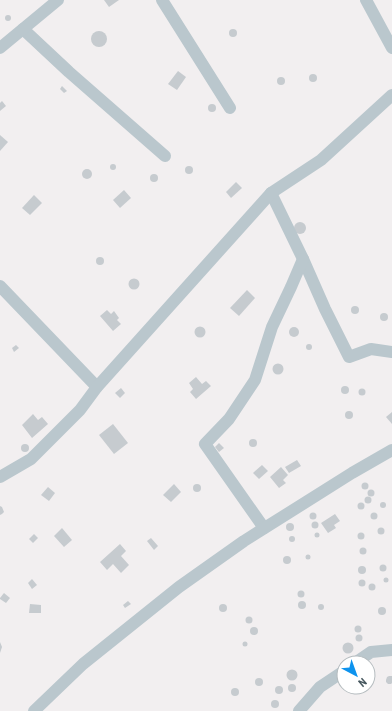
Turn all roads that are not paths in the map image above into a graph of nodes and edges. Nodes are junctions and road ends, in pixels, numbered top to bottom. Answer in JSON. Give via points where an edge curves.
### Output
{"nodes":[{"id":1,"x":58,"y":0,"type":"edge"},
{"id":2,"x":162,"y":0,"type":"edge"},
{"id":3,"x":366,"y":0,"type":"edge"},
{"id":4,"x":23,"y":29,"type":"junction"},
{"id":5,"x":0,"y":48,"type":"edge"},
{"id":6,"x":392,"y":48,"type":"edge"},
{"id":7,"x":392,"y":95,"type":"edge"},
{"id":8,"x":230,"y":108,"type":"dead end"},
{"id":9,"x":165,"y":156,"type":"dead end"},
{"id":10,"x":271,"y":193,"type":"junction"},
{"id":11,"x":303,"y":258,"type":"junction"},
{"id":12,"x":0,"y":286,"type":"edge"},
{"id":13,"x":392,"y":352,"type":"edge"},
{"id":14,"x":96,"y":387,"type":"junction"},
{"id":15,"x":392,"y":450,"type":"edge"},
{"id":16,"x":0,"y":477,"type":"edge"},
{"id":17,"x":264,"y":528,"type":"junction"},
{"id":18,"x":392,"y":650,"type":"edge"},
{"id":19,"x":366,"y":655,"type":"edge"},
{"id":20,"x":336,"y":677,"type":"edge"},
{"id":21,"x":34,"y":711,"type":"edge"},
{"id":22,"x":299,"y":711,"type":"edge"}],
"edges":[{"from":1,"to":4,"type":"street"},
{"from":2,"to":8,"type":"street"},
{"from":3,"to":6,"type":"street"},
{"from":4,"to":5,"type":"street"},
{"from":4,"to":9,"type":"street"},
{"from":7,"to":10,"type":"street","via":[[321,160]]},
{"from":10,"to":11,"type":"street"},
{"from":10,"to":14,"type":"street"},
{"from":11,"to":13,"type":"street","via":[[349,357],[371,350]]},
{"from":11,"to":17,"type":"street","via":[[272,327],[255,380],[229,419],[205,444]]},
{"from":12,"to":14,"type":"street"},
{"from":14,"to":16,"type":"street","via":[[80,410],[31,459]]},
{"from":15,"to":17,"type":"street"},
{"from":17,"to":21,"type":"street","via":[[179,587],[83,664]]},
{"from":18,"to":19,"type":"street","via":[[370,652]]},
{"from":20,"to":22,"type":"street","via":[[320,688]]}]}
